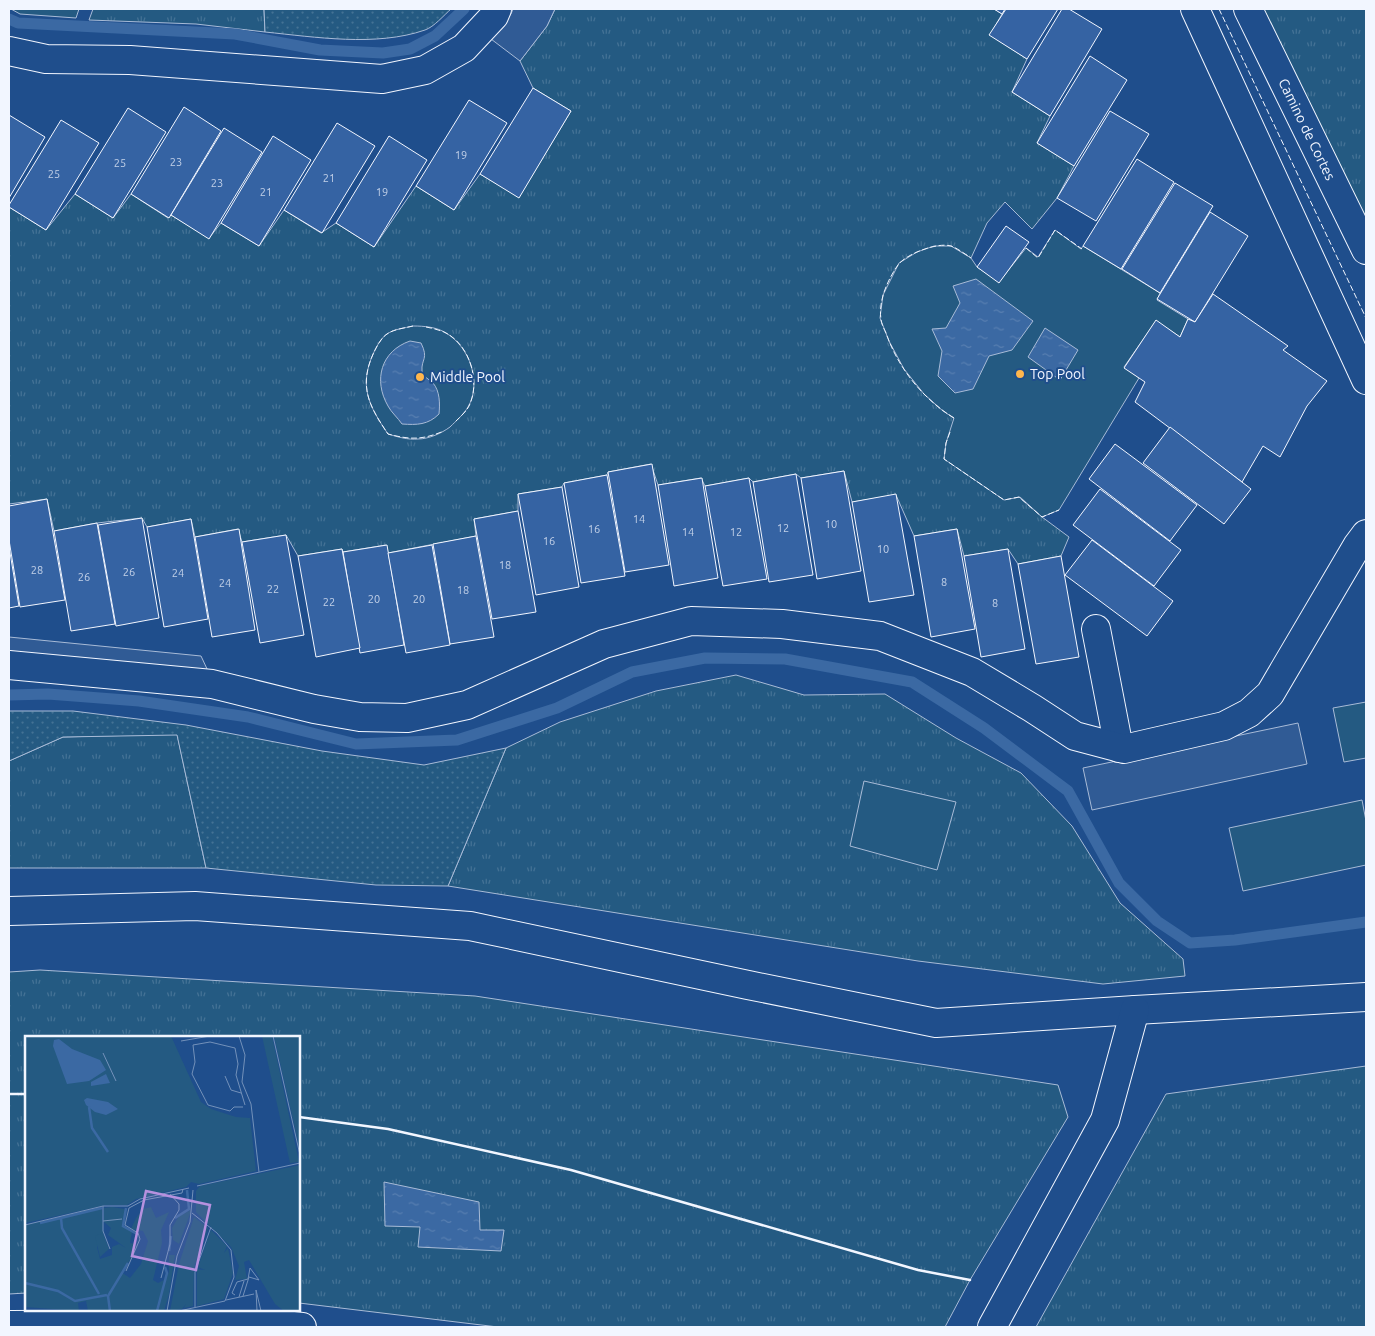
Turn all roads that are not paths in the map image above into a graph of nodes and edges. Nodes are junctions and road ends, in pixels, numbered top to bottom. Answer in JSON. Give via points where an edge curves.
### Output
{"nodes":[{"id":1,"x":497,"y":9,"type":"edge"},
{"id":2,"x":1195,"y":9,"type":"edge"},
{"id":3,"x":1248,"y":9,"type":"edge"},
{"id":4,"x":9,"y":51,"type":"edge"},
{"id":5,"x":1366,"y":250,"type":"edge"},
{"id":6,"x":1366,"y":380,"type":"edge"},
{"id":7,"x":1366,"y":534,"type":"edge"},
{"id":8,"x":1096,"y":629,"type":"dead end"},
{"id":9,"x":9,"y":665,"type":"edge"},
{"id":10,"x":1119,"y":748,"type":"junction"},
{"id":11,"x":9,"y":911,"type":"edge"},
{"id":12,"x":1366,"y":998,"type":"edge"},
{"id":13,"x":1135,"y":1010,"type":"junction"},
{"id":14,"x":9,"y":1325,"type":"edge"},
{"id":15,"x":46,"y":1326,"type":"edge"},
{"id":16,"x":302,"y":1327,"type":"edge"},
{"id":17,"x":992,"y":1327,"type":"edge"}],
"edges":[{"from":1,"to":4,"type":"street","via":[[464,48],[425,70],[382,79],[130,60],[46,59]]},
{"from":2,"to":6,"type":"street"},
{"from":3,"to":5,"type":"street","name":"Camino de Cortes"},
{"from":7,"to":10,"type":"street","via":[[1270,694],[1249,713],[1224,726]]},
{"from":8,"to":10,"type":"street"},
{"from":9,"to":10,"type":"street","via":[[212,684],[351,716],[407,718],[467,705],[604,644],[691,620],[782,624],[880,636],[972,672],[1075,736]]},
{"from":11,"to":13,"type":"street","via":[[195,906],[470,926],[936,1023]]},
{"from":12,"to":13,"type":"street"},
{"from":13,"to":17,"type":"street","via":[[1105,1120]]},
{"from":14,"to":15,"type":"street"},
{"from":15,"to":16,"type":"street","via":[[275,1324]]}]}
